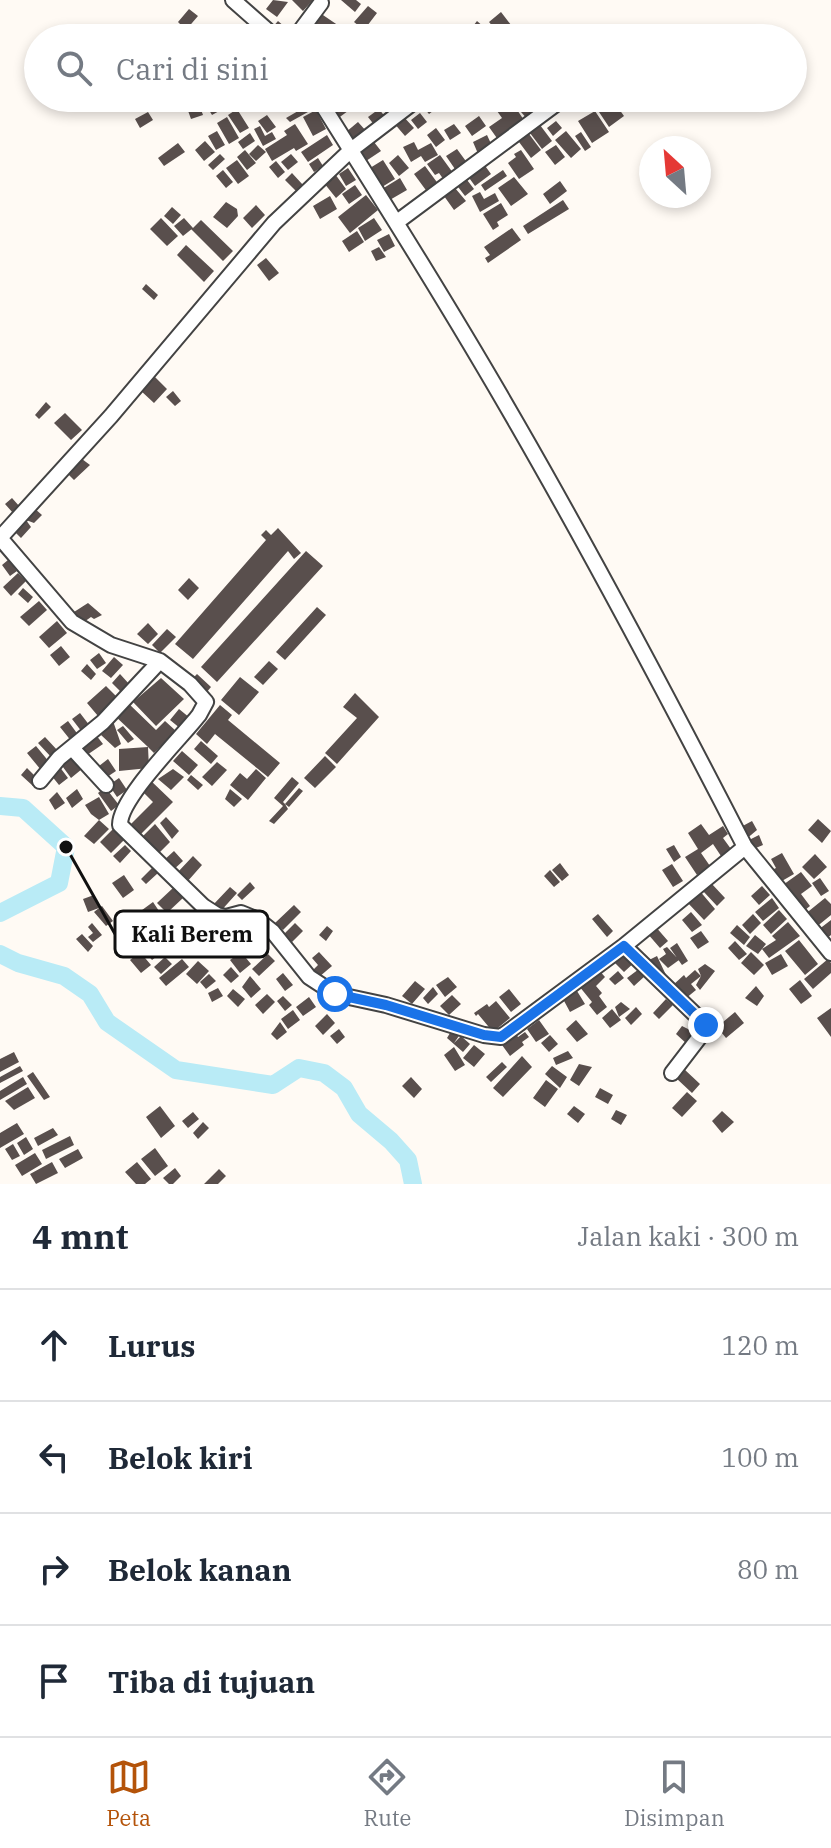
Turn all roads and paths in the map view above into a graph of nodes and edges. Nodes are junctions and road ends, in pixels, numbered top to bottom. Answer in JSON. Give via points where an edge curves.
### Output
{"nodes":[{"id":1,"x":233,"y":0,"type":"edge"},
{"id":2,"x":321,"y":3,"type":"dead end"},
{"id":3,"x":260,"y":24,"type":"edge"},
{"id":4,"x":305,"y":24,"type":"edge"},
{"id":5,"x":327,"y":112,"type":"edge"},
{"id":6,"x":401,"y":112,"type":"edge"},
{"id":7,"x":545,"y":112,"type":"edge"},
{"id":8,"x":351,"y":150,"type":"junction"},
{"id":9,"x":397,"y":222,"type":"junction"},
{"id":10,"x":0,"y":538,"type":"edge"},
{"id":11,"x":160,"y":661,"type":"junction"},
{"id":12,"x":72,"y":748,"type":"junction"},
{"id":13,"x":40,"y":781,"type":"dead end"},
{"id":14,"x":106,"y":785,"type":"dead end"},
{"id":15,"x":745,"y":847,"type":"junction"},
{"id":16,"x":624,"y":946,"type":"junction"},
{"id":17,"x":831,"y":953,"type":"edge"},
{"id":18,"x":672,"y":1073,"type":"dead end"}],
"edges":[{"from":1,"to":3,"type":"street"},
{"from":2,"to":4,"type":"street"},
{"from":5,"to":8,"type":"street"},
{"from":6,"to":8,"type":"street"},
{"from":7,"to":9,"type":"street"},
{"from":8,"to":9,"type":"street"},
{"from":8,"to":10,"type":"street","via":[[265,233]]},
{"from":9,"to":15,"type":"street","via":[[526,440]]},
{"from":10,"to":11,"type":"street","via":[[72,622],[111,645]]},
{"from":11,"to":12,"type":"street"},
{"from":11,"to":16,"type":"street","via":[[204,697],[205,707],[134,793],[119,817],[120,825],[203,906],[226,917],[251,916],[266,926],[327,991],[501,1037]]},
{"from":12,"to":13,"type":"street"},
{"from":12,"to":14,"type":"street"},
{"from":15,"to":16,"type":"street"},
{"from":15,"to":17,"type":"street"},
{"from":16,"to":18,"type":"street","via":[[707,1027]]}]}
